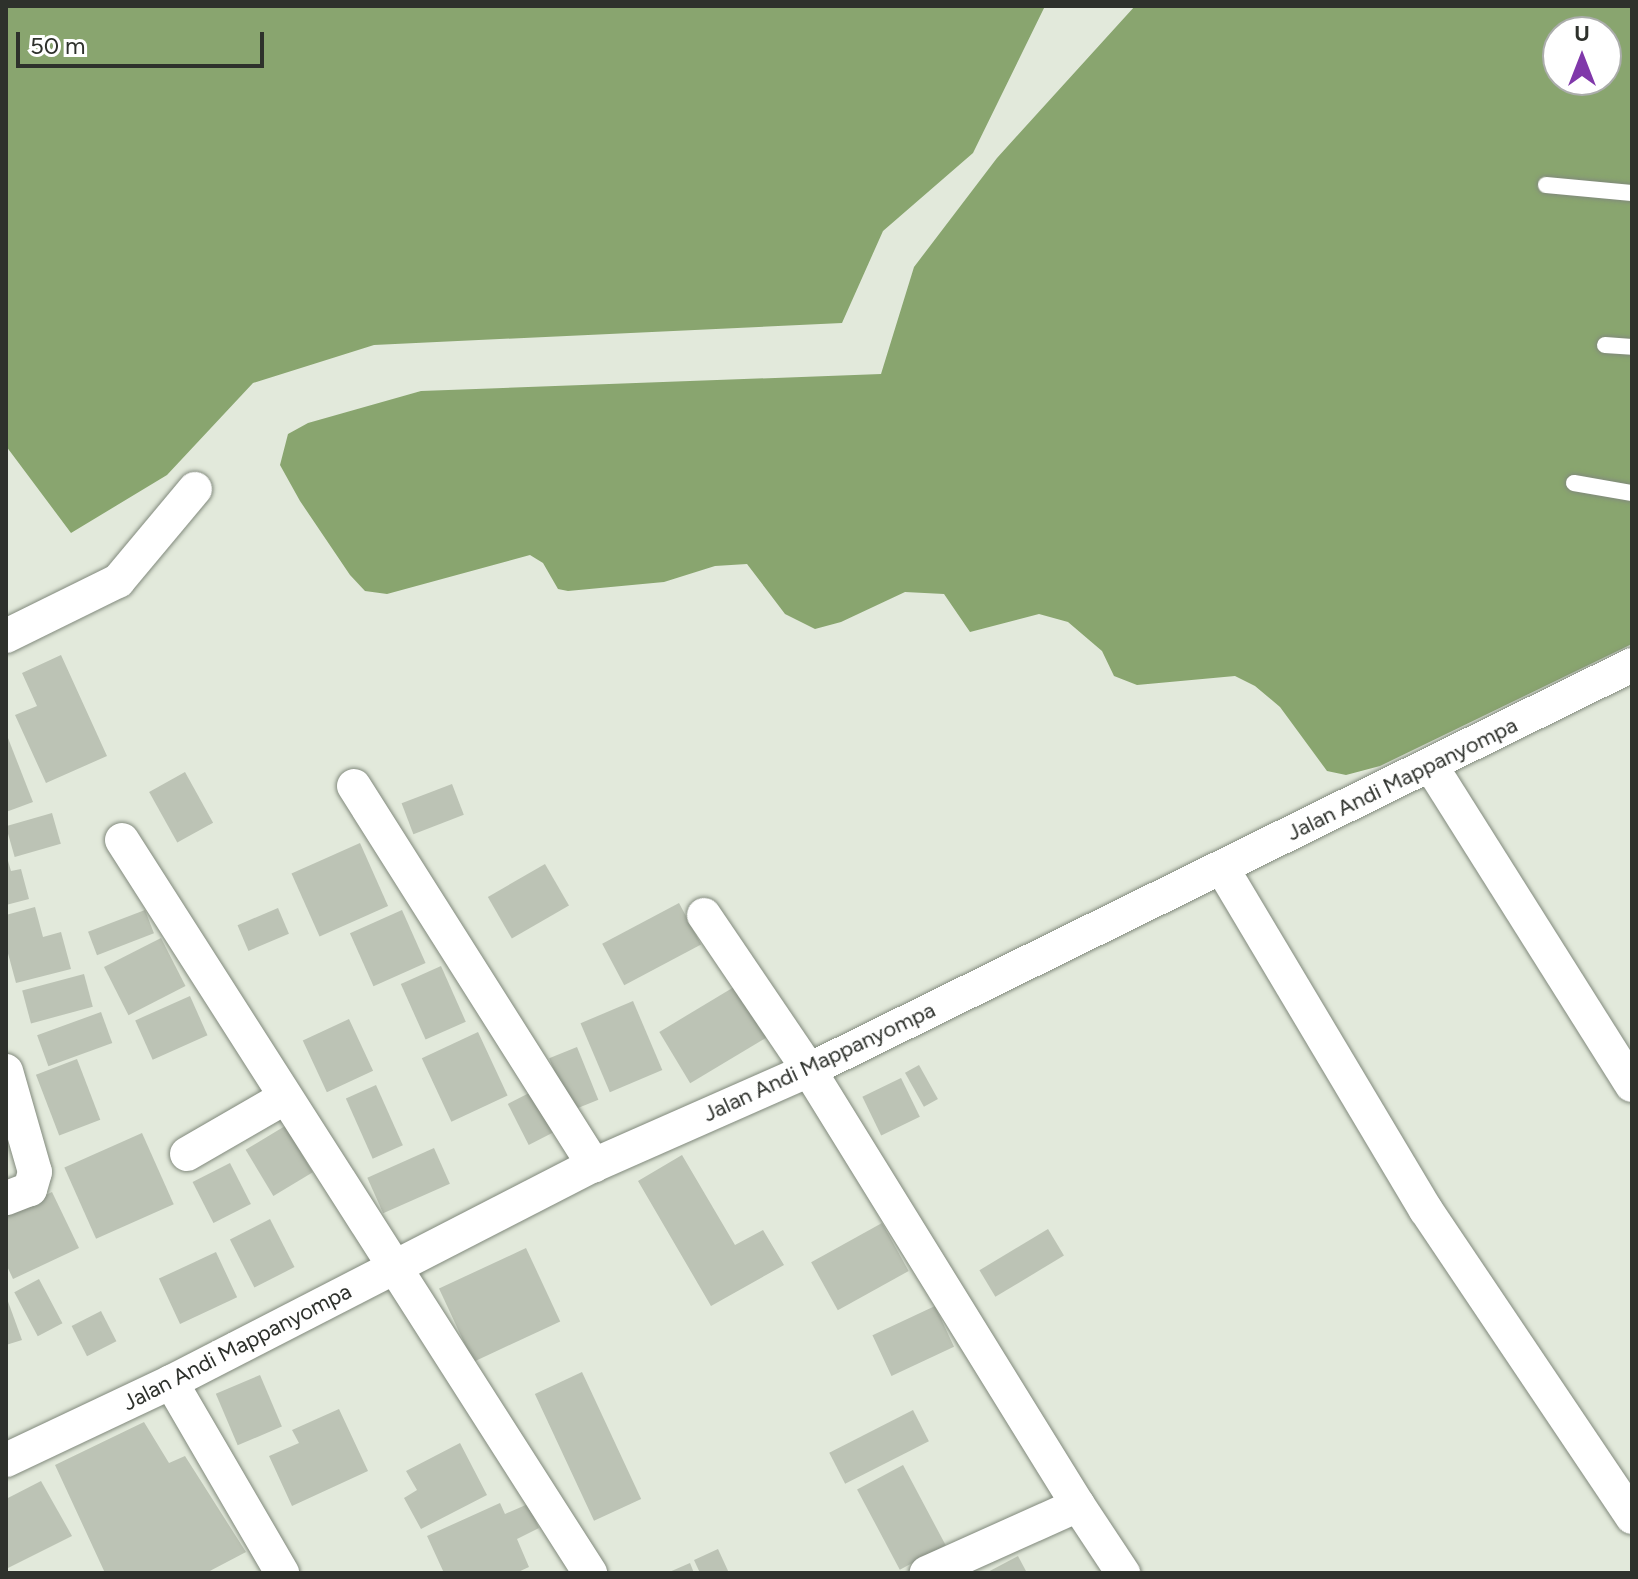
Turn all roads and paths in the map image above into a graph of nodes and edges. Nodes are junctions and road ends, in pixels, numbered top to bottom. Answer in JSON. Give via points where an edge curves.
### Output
{"nodes":[{"id":1,"x":1546,"y":185,"type":"dead end"},
{"id":2,"x":1632,"y":193,"type":"edge"},
{"id":3,"x":1605,"y":345,"type":"dead end"},
{"id":4,"x":1632,"y":347,"type":"edge"},
{"id":5,"x":1574,"y":483,"type":"dead end"},
{"id":6,"x":195,"y":489,"type":"dead end"},
{"id":7,"x":1632,"y":493,"type":"edge"},
{"id":8,"x":6,"y":636,"type":"edge"},
{"id":9,"x":1632,"y":665,"type":"edge"},
{"id":10,"x":1431,"y":766,"type":"junction"},
{"id":11,"x":354,"y":786,"type":"dead end"},
{"id":12,"x":122,"y":840,"type":"dead end"},
{"id":13,"x":1222,"y":868,"type":"junction"},
{"id":14,"x":704,"y":915,"type":"dead end"},
{"id":15,"x":809,"y":1070,"type":"junction"},
{"id":16,"x":6,"y":1071,"type":"edge"},
{"id":17,"x":1632,"y":1085,"type":"edge"},
{"id":18,"x":284,"y":1098,"type":"junction"},
{"id":19,"x":187,"y":1154,"type":"dead end"},
{"id":20,"x":594,"y":1165,"type":"junction"},
{"id":21,"x":6,"y":1198,"type":"edge"},
{"id":22,"x":391,"y":1268,"type":"junction"},
{"id":23,"x":171,"y":1382,"type":"junction"},
{"id":24,"x":6,"y":1460,"type":"edge"},
{"id":25,"x":1078,"y":1505,"type":"junction"},
{"id":26,"x":1632,"y":1517,"type":"edge"},
{"id":27,"x":938,"y":1571,"type":"edge"},
{"id":28,"x":282,"y":1573,"type":"edge"},
{"id":29,"x":590,"y":1573,"type":"edge"},
{"id":30,"x":1123,"y":1573,"type":"edge"}],
"edges":[{"from":1,"to":2,"type":"lane"},
{"from":3,"to":4,"type":"lane"},
{"from":5,"to":7,"type":"lane"},
{"from":6,"to":8,"type":"street","via":[[118,581]]},
{"from":9,"to":10,"type":"street","name":"Jalan Andi Mappanyompa"},
{"from":10,"to":13,"type":"street","name":"Jalan Andi Mappanyompa"},
{"from":10,"to":17,"type":"street"},
{"from":11,"to":20,"type":"street"},
{"from":12,"to":18,"type":"street"},
{"from":13,"to":15,"type":"street","name":"Jalan Andi Mappanyompa"},
{"from":13,"to":26,"type":"street","via":[[1426,1210]]},
{"from":14,"to":15,"type":"street"},
{"from":15,"to":20,"type":"street","name":"Jalan Andi Mappanyompa"},
{"from":15,"to":25,"type":"street"},
{"from":16,"to":21,"type":"street","via":[[35,1172],[30,1189]]},
{"from":18,"to":19,"type":"street"},
{"from":18,"to":22,"type":"street"},
{"from":20,"to":22,"type":"street","name":"Jalan Andi Mappanyompa"},
{"from":22,"to":23,"type":"street","name":"Jalan Andi Mappanyompa"},
{"from":22,"to":29,"type":"street"},
{"from":23,"to":24,"type":"street","name":"Jalan Andi Mappanyompa"},
{"from":23,"to":28,"type":"street"},
{"from":25,"to":27,"type":"street"},
{"from":25,"to":30,"type":"street"}]}
